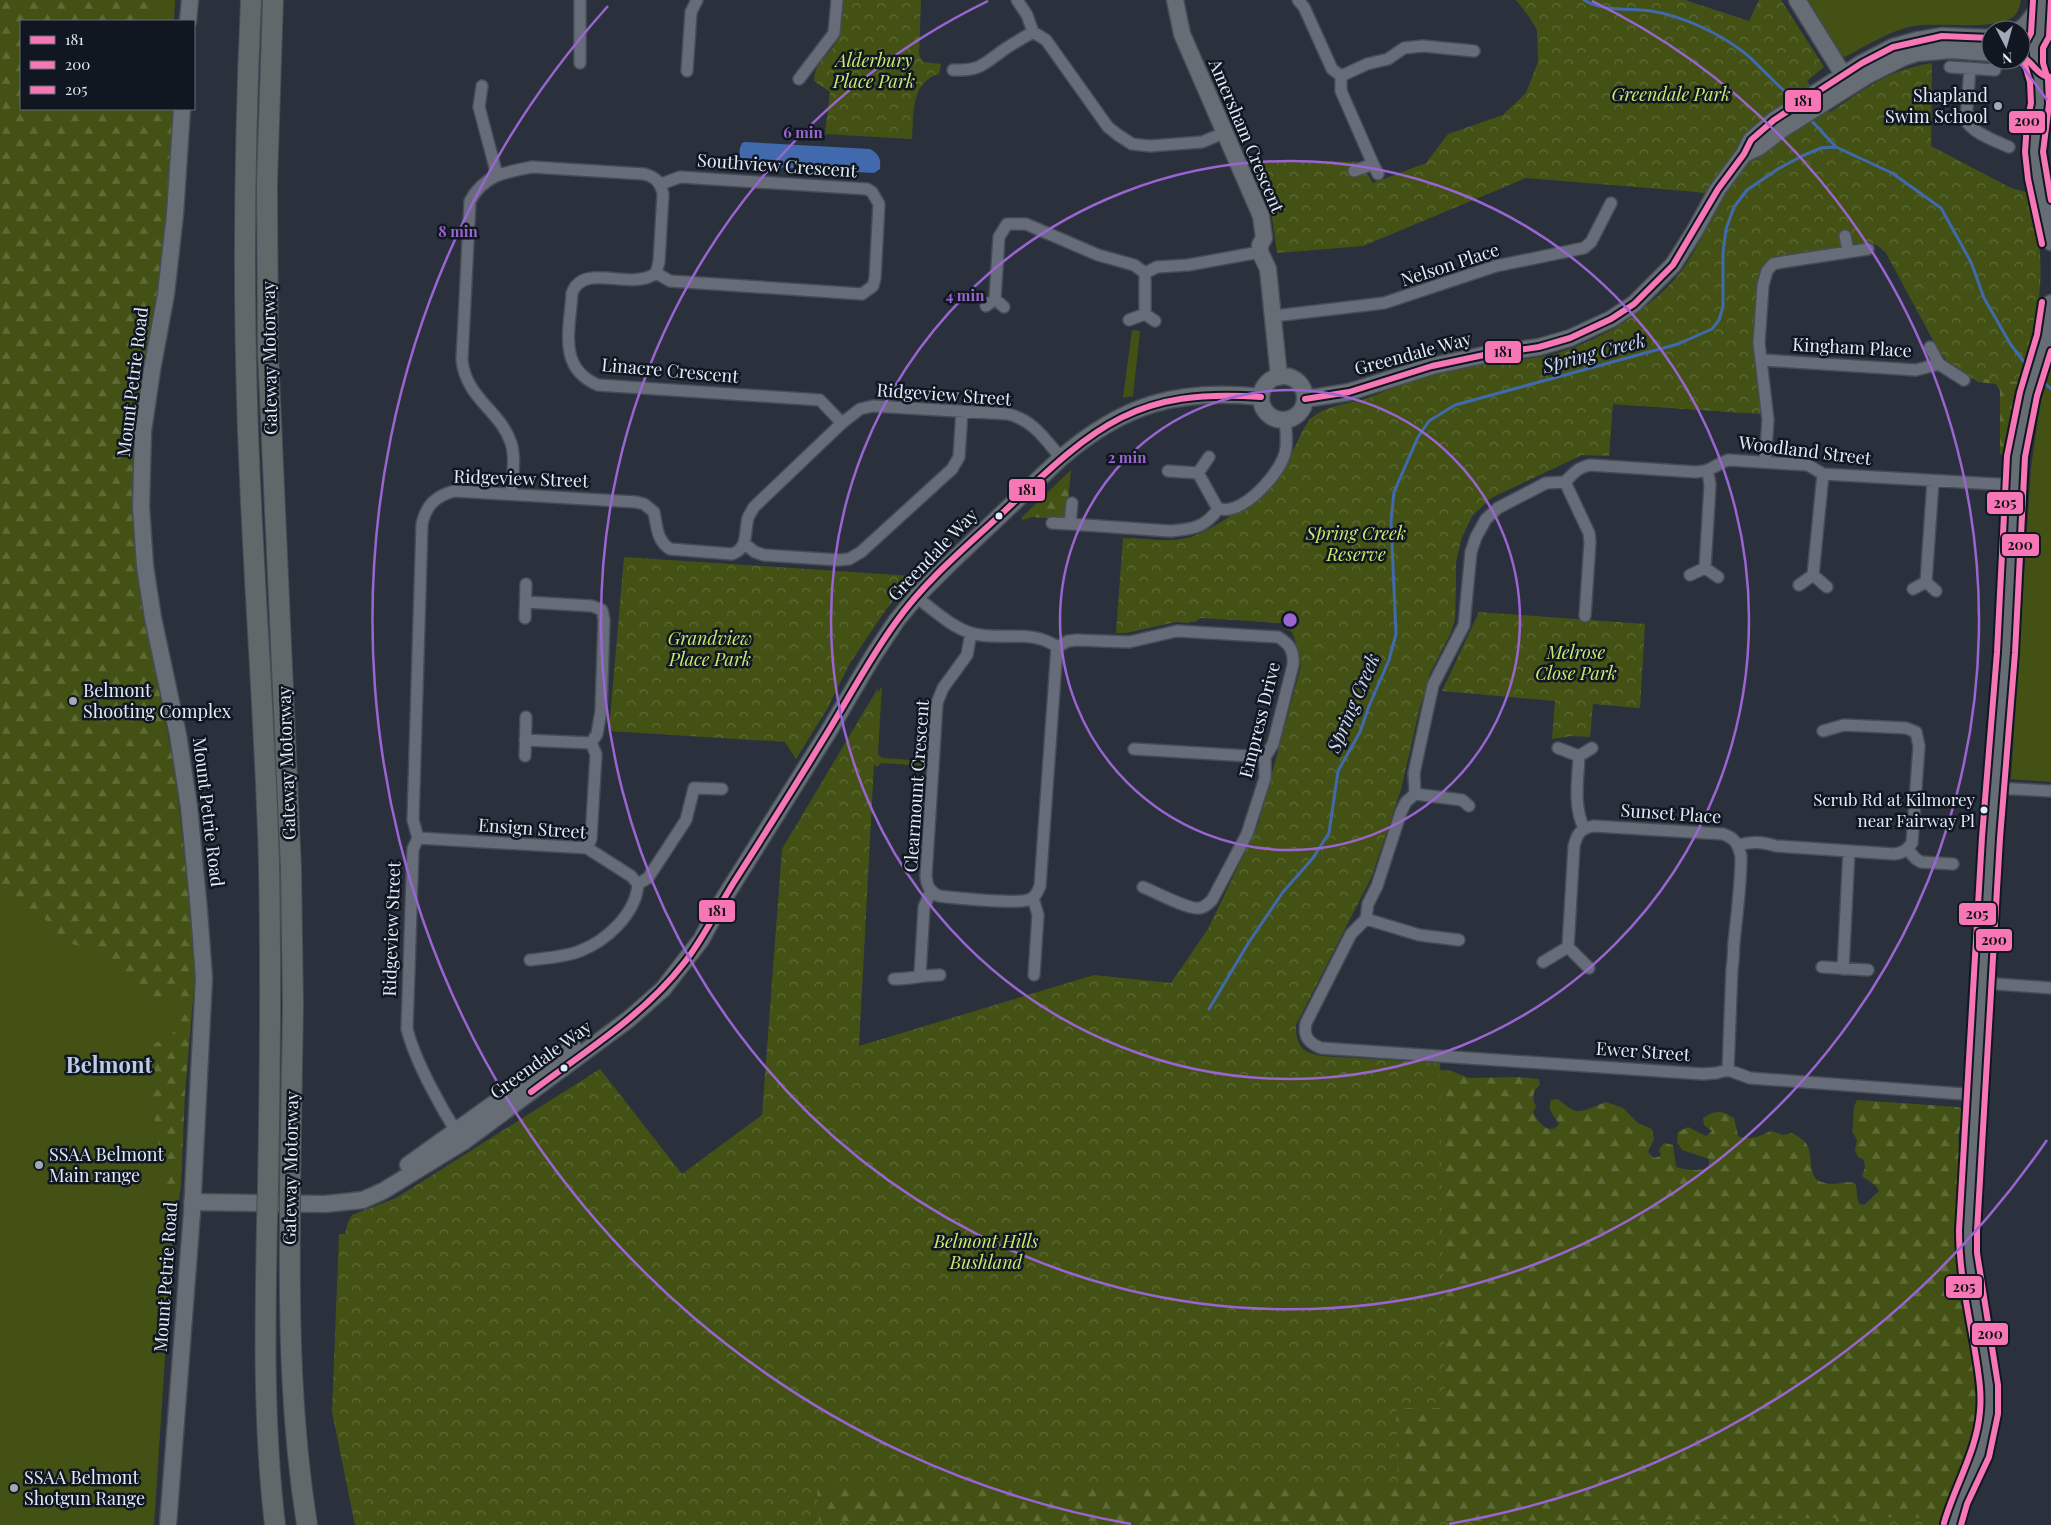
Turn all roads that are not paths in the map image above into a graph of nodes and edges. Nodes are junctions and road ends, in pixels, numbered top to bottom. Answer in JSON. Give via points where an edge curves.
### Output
{"nodes":[{"id":1,"x":190,"y":0,"type":"edge"},
{"id":2,"x":251,"y":0,"type":"edge"},
{"id":3,"x":273,"y":0,"type":"edge"},
{"id":4,"x":580,"y":0,"type":"edge"},
{"id":5,"x":697,"y":0,"type":"edge"},
{"id":6,"x":838,"y":0,"type":"edge"},
{"id":7,"x":1017,"y":0,"type":"edge"},
{"id":8,"x":1175,"y":0,"type":"edge"},
{"id":9,"x":1298,"y":0,"type":"edge"},
{"id":10,"x":1797,"y":0,"type":"edge"},
{"id":11,"x":2046,"y":6,"type":"edge"},
{"id":12,"x":188,"y":20,"type":"edge"},
{"id":13,"x":2031,"y":20,"type":"edge"},
{"id":14,"x":1033,"y":32,"type":"junction"},
{"id":15,"x":2037,"y":37,"type":"edge"},
{"id":16,"x":1981,"y":38,"type":"edge"},
{"id":17,"x":1474,"y":51,"type":"dead end"},
{"id":18,"x":1981,"y":52,"type":"edge"},
{"id":19,"x":580,"y":63,"type":"dead end"},
{"id":20,"x":1950,"y":67,"type":"dead end"},
{"id":21,"x":2036,"y":67,"type":"edge"},
{"id":22,"x":1970,"y":68,"type":"junction"},
{"id":23,"x":1981,"y":69,"type":"edge"},
{"id":24,"x":953,"y":70,"type":"dead end"},
{"id":25,"x":687,"y":71,"type":"dead end"},
{"id":26,"x":1341,"y":76,"type":"junction"},
{"id":27,"x":799,"y":79,"type":"dead end"},
{"id":28,"x":1847,"y":80,"type":"junction"},
{"id":29,"x":2051,"y":83,"type":"edge"},
{"id":30,"x":482,"y":86,"type":"dead end"},
{"id":31,"x":2040,"y":104,"type":"junction"},
{"id":32,"x":182,"y":110,"type":"edge"},
{"id":33,"x":1224,"y":133,"type":"junction"},
{"id":34,"x":2009,"y":147,"type":"dead end"},
{"id":35,"x":1354,"y":171,"type":"dead end"},
{"id":36,"x":496,"y":175,"type":"junction"},
{"id":37,"x":661,"y":184,"type":"junction"},
{"id":38,"x":1611,"y":203,"type":"dead end"},
{"id":39,"x":1846,"y":236,"type":"dead end"},
{"id":40,"x":2051,"y":242,"type":"edge"},
{"id":41,"x":1868,"y":249,"type":"dead end"},
{"id":42,"x":1848,"y":251,"type":"junction"},
{"id":43,"x":1260,"y":252,"type":"junction"},
{"id":44,"x":656,"y":273,"type":"junction"},
{"id":45,"x":1145,"y":273,"type":"junction"},
{"id":46,"x":2051,"y":303,"type":"edge"},
{"id":47,"x":1004,"y":307,"type":"dead end"},
{"id":48,"x":1145,"y":314,"type":"junction"},
{"id":49,"x":1274,"y":316,"type":"junction"},
{"id":50,"x":1128,"y":320,"type":"dead end"},
{"id":51,"x":1155,"y":321,"type":"dead end"},
{"id":52,"x":1930,"y":347,"type":"dead end"},
{"id":53,"x":1762,"y":360,"type":"junction"},
{"id":54,"x":1939,"y":364,"type":"junction"},
{"id":55,"x":1279,"y":376,"type":"junction"},
{"id":56,"x":1964,"y":380,"type":"dead end"},
{"id":57,"x":1261,"y":397,"type":"junction"},
{"id":58,"x":1305,"y":399,"type":"junction"},
{"id":59,"x":962,"y":411,"type":"junction"},
{"id":60,"x":1285,"y":420,"type":"junction"},
{"id":61,"x":842,"y":423,"type":"junction"},
{"id":62,"x":1209,"y":457,"type":"dead end"},
{"id":63,"x":1061,"y":458,"type":"junction"},
{"id":64,"x":1765,"y":462,"type":"junction"},
{"id":65,"x":1168,"y":471,"type":"dead end"},
{"id":66,"x":1708,"y":472,"type":"junction"},
{"id":67,"x":1198,"y":473,"type":"junction"},
{"id":68,"x":1823,"y":474,"type":"junction"},
{"id":69,"x":1933,"y":481,"type":"junction"},
{"id":70,"x":1565,"y":482,"type":"junction"},
{"id":71,"x":2013,"y":485,"type":"junction"},
{"id":72,"x":511,"y":494,"type":"junction"},
{"id":73,"x":1072,"y":503,"type":"dead end"},
{"id":74,"x":1218,"y":509,"type":"junction"},
{"id":75,"x":1052,"y":523,"type":"dead end"},
{"id":76,"x":1070,"y":524,"type":"junction"},
{"id":77,"x":745,"y":544,"type":"junction"},
{"id":78,"x":1705,"y":568,"type":"junction"},
{"id":79,"x":1813,"y":575,"type":"junction"},
{"id":80,"x":1690,"y":576,"type":"dead end"},
{"id":81,"x":1718,"y":577,"type":"dead end"},
{"id":82,"x":1926,"y":582,"type":"junction"},
{"id":83,"x":526,"y":584,"type":"dead end"},
{"id":84,"x":1575,"y":584,"type":"dead end"},
{"id":85,"x":1587,"y":584,"type":"junction"},
{"id":86,"x":1799,"y":585,"type":"dead end"},
{"id":87,"x":1827,"y":588,"type":"dead end"},
{"id":88,"x":1913,"y":590,"type":"dead end"},
{"id":89,"x":1936,"y":592,"type":"dead end"},
{"id":90,"x":916,"y":597,"type":"junction"},
{"id":91,"x":526,"y":602,"type":"junction"},
{"id":92,"x":1586,"y":616,"type":"dead end"},
{"id":93,"x":525,"y":618,"type":"dead end"},
{"id":94,"x":971,"y":633,"type":"junction"},
{"id":95,"x":1057,"y":647,"type":"junction"},
{"id":96,"x":526,"y":717,"type":"dead end"},
{"id":97,"x":1823,"y":731,"type":"dead end"},
{"id":98,"x":525,"y":740,"type":"junction"},
{"id":99,"x":591,"y":743,"type":"junction"},
{"id":100,"x":1134,"y":748,"type":"dead end"},
{"id":101,"x":1558,"y":748,"type":"dead end"},
{"id":102,"x":1592,"y":748,"type":"dead end"},
{"id":103,"x":525,"y":756,"type":"dead end"},
{"id":104,"x":1579,"y":756,"type":"junction"},
{"id":105,"x":1265,"y":757,"type":"junction"},
{"id":106,"x":1996,"y":788,"type":"junction"},
{"id":107,"x":722,"y":789,"type":"dead end"},
{"id":108,"x":2051,"y":792,"type":"edge"},
{"id":109,"x":1416,"y":794,"type":"junction"},
{"id":110,"x":1469,"y":806,"type":"dead end"},
{"id":111,"x":1584,"y":828,"type":"junction"},
{"id":112,"x":418,"y":838,"type":"junction"},
{"id":113,"x":1738,"y":845,"type":"junction"},
{"id":114,"x":588,"y":848,"type":"junction"},
{"id":115,"x":1907,"y":850,"type":"junction"},
{"id":116,"x":1849,"y":851,"type":"junction"},
{"id":117,"x":1952,"y":864,"type":"dead end"},
{"id":118,"x":638,"y":884,"type":"junction"},
{"id":119,"x":1142,"y":887,"type":"dead end"},
{"id":120,"x":931,"y":891,"type":"junction"},
{"id":121,"x":1033,"y":898,"type":"junction"},
{"id":122,"x":1366,"y":919,"type":"junction"},
{"id":123,"x":1459,"y":940,"type":"dead end"},
{"id":124,"x":1568,"y":948,"type":"junction"},
{"id":125,"x":530,"y":960,"type":"dead end"},
{"id":126,"x":1542,"y":962,"type":"dead end"},
{"id":127,"x":1822,"y":967,"type":"dead end"},
{"id":128,"x":1589,"y":968,"type":"dead end"},
{"id":129,"x":1843,"y":969,"type":"junction"},
{"id":130,"x":1868,"y":970,"type":"dead end"},
{"id":131,"x":920,"y":975,"type":"junction"},
{"id":132,"x":940,"y":975,"type":"dead end"},
{"id":133,"x":1034,"y":975,"type":"dead end"},
{"id":134,"x":894,"y":979,"type":"dead end"},
{"id":135,"x":1983,"y":983,"type":"junction"},
{"id":136,"x":2051,"y":988,"type":"edge"},
{"id":137,"x":1728,"y":1070,"type":"junction"},
{"id":138,"x":1977,"y":1095,"type":"junction"},
{"id":139,"x":459,"y":1137,"type":"junction"},
{"id":140,"x":192,"y":1202,"type":"junction"},
{"id":141,"x":168,"y":1525,"type":"edge"},
{"id":142,"x":275,"y":1525,"type":"edge"},
{"id":143,"x":307,"y":1525,"type":"edge"},
{"id":144,"x":1952,"y":1525,"type":"edge"}],
"edges":[{"from":1,"to":12,"type":"street"},
{"from":2,"to":142,"type":"highway","name":"Gateway Motorway","bridge":true,"via":[[245,290],[248,429],[269,866],[265,1390]]},
{"from":3,"to":143,"type":"highway","name":"Gateway Motorway","bridge":true,"via":[[267,183],[268,353],[290,820],[293,1006],[289,1320],[292,1395]]},
{"from":4,"to":19,"type":"street"},
{"from":5,"to":25,"type":"street","via":[[691,12]]},
{"from":6,"to":27,"type":"street","via":[[834,33]]},
{"from":7,"to":14,"type":"street"},
{"from":8,"to":33,"type":"street","name":"Amersham Crescent","via":[[1182,34]]},
{"from":9,"to":26,"type":"street","via":[[1332,69]]},
{"from":10,"to":28,"type":"street"},
{"from":11,"to":13,"type":"street"},
{"from":11,"to":15,"type":"street"},
{"from":14,"to":24,"type":"street","via":[[985,66],[970,71]]},
{"from":14,"to":33,"type":"street","via":[[1046,40],[1108,127],[1132,144],[1150,146],[1202,142]]},
{"from":15,"to":21,"type":"street","via":[[2034,46]]},
{"from":16,"to":28,"type":"street","name":"Greendale Way","via":[[1951,36],[1918,40],[1885,50]]},
{"from":17,"to":26,"type":"street","via":[[1423,46],[1404,48],[1388,59]]},
{"from":18,"to":28,"type":"street","name":"Greendale Way","via":[[1951,50],[1917,53]]},
{"from":20,"to":22,"type":"street"},
{"from":21,"to":31,"type":"street"},
{"from":22,"to":23,"type":"street"},
{"from":22,"to":34,"type":"street","via":[[1966,120],[1974,129]]},
{"from":26,"to":35,"type":"street","via":[[1341,91],[1376,169]]},
{"from":28,"to":58,"type":"street","name":"Greendale Way","via":[[1751,140],[1673,265],[1634,304],[1611,319],[1570,338],[1539,347],[1432,366],[1370,387]]},
{"from":29,"to":31,"type":"street"},
{"from":30,"to":36,"type":"street","via":[[479,107]]},
{"from":31,"to":40,"type":"street","via":[[2034,152]]},
{"from":32,"to":140,"type":"street","name":"Mount Petrie Road","via":[[166,294],[143,432],[142,507],[145,566],[153,618],[178,734],[189,807],[204,978]]},
{"from":33,"to":43,"type":"street","name":"Amersham Crescent","via":[[1261,216],[1264,238]]},
{"from":36,"to":37,"type":"street","via":[[532,167],[644,174]]},
{"from":36,"to":72,"type":"street","via":[[477,189],[470,201],[462,360],[465,378],[471,388],[508,433],[513,450]]},
{"from":37,"to":44,"type":"street"},
{"from":37,"to":44,"type":"street","name":"Southview Crescent","via":[[680,177],[866,189],[872,192],[879,204],[875,278],[873,286],[862,294],[670,281]]},
{"from":38,"to":49,"type":"street","name":"Nelson Place","via":[[1591,242],[1584,248],[1496,266],[1384,304]]},
{"from":39,"to":42,"type":"street"},
{"from":41,"to":42,"type":"street"},
{"from":42,"to":53,"type":"street","via":[[1773,264],[1767,271],[1760,332]]},
{"from":43,"to":45,"type":"street","via":[[1157,267]]},
{"from":43,"to":49,"type":"street","name":"Amersham Crescent","via":[[1268,269]]},
{"from":44,"to":61,"type":"street","name":"Linacre Crescent","via":[[641,281],[592,278],[575,285],[568,352],[580,375],[598,385],[820,400]]},
{"from":45,"to":47,"type":"street","via":[[1134,265],[1098,255],[1026,224],[1007,224],[999,237],[990,303]]},
{"from":45,"to":48,"type":"street"},
{"from":46,"to":71,"type":"street","via":[[2046,337],[2017,448]]},
{"from":48,"to":50,"type":"street"},
{"from":48,"to":51,"type":"street"},
{"from":49,"to":55,"type":"street","name":"Amersham Crescent"},
{"from":52,"to":54,"type":"street","name":"Kingham Place"},
{"from":53,"to":54,"type":"street","name":"Kingham Place","via":[[1916,370]]},
{"from":53,"to":64,"type":"street","via":[[1768,420]]},
{"from":54,"to":56,"type":"street","name":"Kingham Place"},
{"from":55,"to":57,"type":"street","via":[[1266,384]]},
{"from":55,"to":58,"type":"street","via":[[1298,381],[1305,392]]},
{"from":57,"to":60,"type":"street","via":[[1265,411]]},
{"from":57,"to":63,"type":"street","name":"Greendale Way","via":[[1209,394],[1158,402],[1115,419]]},
{"from":58,"to":60,"type":"street","via":[[1301,411],[1292,419]]},
{"from":59,"to":61,"type":"street","name":"Ridgeview Street","via":[[874,406],[860,409]]},
{"from":59,"to":63,"type":"street","name":"Ridgeview Street","via":[[1020,417],[1029,422]]},
{"from":59,"to":77,"type":"street","via":[[959,457],[952,469],[861,552],[839,560],[764,555]]},
{"from":60,"to":74,"type":"street","via":[[1286,448],[1282,462],[1264,486],[1246,502],[1229,509]]},
{"from":61,"to":77,"type":"street","name":"Ridgeview Street","via":[[754,507],[748,518]]},
{"from":62,"to":67,"type":"street"},
{"from":63,"to":90,"type":"street","name":"Greendale Way"},
{"from":64,"to":66,"type":"street","name":"Woodland Street","via":[[1728,460]]},
{"from":64,"to":68,"type":"street","name":"Woodland Street","via":[[1808,465]]},
{"from":65,"to":67,"type":"street"},
{"from":66,"to":70,"type":"street","via":[[1590,465],[1573,472]]},
{"from":66,"to":78,"type":"street"},
{"from":67,"to":74,"type":"street"},
{"from":68,"to":69,"type":"street","name":"Woodland Street"},
{"from":68,"to":79,"type":"street"},
{"from":69,"to":71,"type":"street","name":"Woodland Street"},
{"from":69,"to":82,"type":"street"},
{"from":70,"to":85,"type":"street","via":[[1590,542]]},
{"from":70,"to":109,"type":"street","via":[[1546,483],[1498,508],[1486,519],[1476,537],[1471,552],[1464,625],[1433,685],[1414,773]]},
{"from":71,"to":106,"type":"street"},
{"from":72,"to":77,"type":"street","name":"Ridgeview Street","via":[[644,504],[654,512],[659,538],[670,549],[732,554]]},
{"from":72,"to":112,"type":"street","name":"Ridgeview Street","via":[[454,491],[432,501],[425,512],[412,820]]},
{"from":73,"to":76,"type":"street"},
{"from":74,"to":76,"type":"street","via":[[1210,520],[1187,530]]},
{"from":75,"to":76,"type":"street"},
{"from":78,"to":80,"type":"street"},
{"from":78,"to":81,"type":"street"},
{"from":79,"to":86,"type":"street"},
{"from":79,"to":87,"type":"street"},
{"from":82,"to":88,"type":"street"},
{"from":82,"to":89,"type":"street"},
{"from":83,"to":91,"type":"street"},
{"from":84,"to":85,"type":"street"},
{"from":85,"to":92,"type":"street"},
{"from":90,"to":94,"type":"street","via":[[957,627]]},
{"from":90,"to":139,"type":"street","name":"Greendale Way","via":[[873,656],[721,904],[667,969],[634,1001]]},
{"from":91,"to":93,"type":"street"},
{"from":91,"to":99,"type":"street","via":[[592,606],[602,610],[601,711],[597,734]]},
{"from":94,"to":95,"type":"street","via":[[1042,638]]},
{"from":94,"to":120,"type":"street","name":"Clearmount Crescent","via":[[967,655],[943,688],[937,703],[926,876]]},
{"from":95,"to":105,"type":"street","name":"Empress Drive","via":[[1077,640],[1129,642],[1177,631],[1278,637],[1287,642],[1294,656],[1274,744]]},
{"from":95,"to":121,"type":"street","via":[[1040,886]]},
{"from":96,"to":98,"type":"street"},
{"from":97,"to":115,"type":"street","via":[[1844,725],[1906,728],[1916,732],[1919,746],[1914,835]]},
{"from":98,"to":99,"type":"street"},
{"from":98,"to":103,"type":"street"},
{"from":99,"to":114,"type":"street","via":[[596,754]]},
{"from":100,"to":105,"type":"street"},
{"from":101,"to":104,"type":"street"},
{"from":102,"to":104,"type":"street"},
{"from":104,"to":111,"type":"street","via":[[1577,806]]},
{"from":105,"to":119,"type":"street","name":"Empress Drive","via":[[1264,778],[1247,834],[1208,905],[1193,908]]},
{"from":106,"to":108,"type":"street"},
{"from":106,"to":135,"type":"street"},
{"from":107,"to":118,"type":"street","via":[[694,788],[686,820],[648,878]]},
{"from":109,"to":110,"type":"street","via":[[1462,800]]},
{"from":109,"to":122,"type":"street","via":[[1406,802],[1401,812],[1368,904]]},
{"from":111,"to":113,"type":"street","name":"Sunset Place","via":[[1723,834],[1730,836]]},
{"from":111,"to":124,"type":"street","via":[[1576,835],[1574,846]]},
{"from":112,"to":114,"type":"street","name":"Ensign Street"},
{"from":112,"to":139,"type":"street","name":"Ridgeview Street","via":[[413,849],[407,1029],[419,1063]]},
{"from":113,"to":116,"type":"street","via":[[1765,842],[1776,846]]},
{"from":113,"to":137,"type":"street","name":"Sunset Place","via":[[1741,867],[1733,943]]},
{"from":114,"to":118,"type":"street","name":"Ensign Street"},
{"from":115,"to":116,"type":"street","via":[[1900,854]]},
{"from":115,"to":117,"type":"street","via":[[1921,862]]},
{"from":116,"to":129,"type":"street"},
{"from":118,"to":125,"type":"street","via":[[635,901],[610,933],[578,952]]},
{"from":120,"to":121,"type":"street","name":"Clearmount Crescent","via":[[947,897],[1020,902]]},
{"from":120,"to":131,"type":"street","via":[[924,907]]},
{"from":121,"to":133,"type":"street","via":[[1038,915]]},
{"from":122,"to":123,"type":"street","via":[[1419,935]]},
{"from":122,"to":137,"type":"street","name":"Ewer Street","via":[[1351,934],[1306,1023],[1304,1030],[1313,1045],[1703,1074]]},
{"from":124,"to":126,"type":"street"},
{"from":124,"to":128,"type":"street"},
{"from":127,"to":129,"type":"street"},
{"from":129,"to":130,"type":"street"},
{"from":131,"to":132,"type":"street"},
{"from":131,"to":134,"type":"street"},
{"from":135,"to":136,"type":"street"},
{"from":135,"to":138,"type":"street"},
{"from":137,"to":138,"type":"street","name":"Ewer Street","via":[[1750,1078]]},
{"from":138,"to":144,"type":"street","via":[[1968,1254],[1988,1386],[1989,1413],[1981,1454],[1959,1501]]},
{"from":139,"to":140,"type":"street","name":"Greendale Way","via":[[346,1202]]},
{"from":140,"to":141,"type":"street","name":"Mount Petrie Road"}]}
